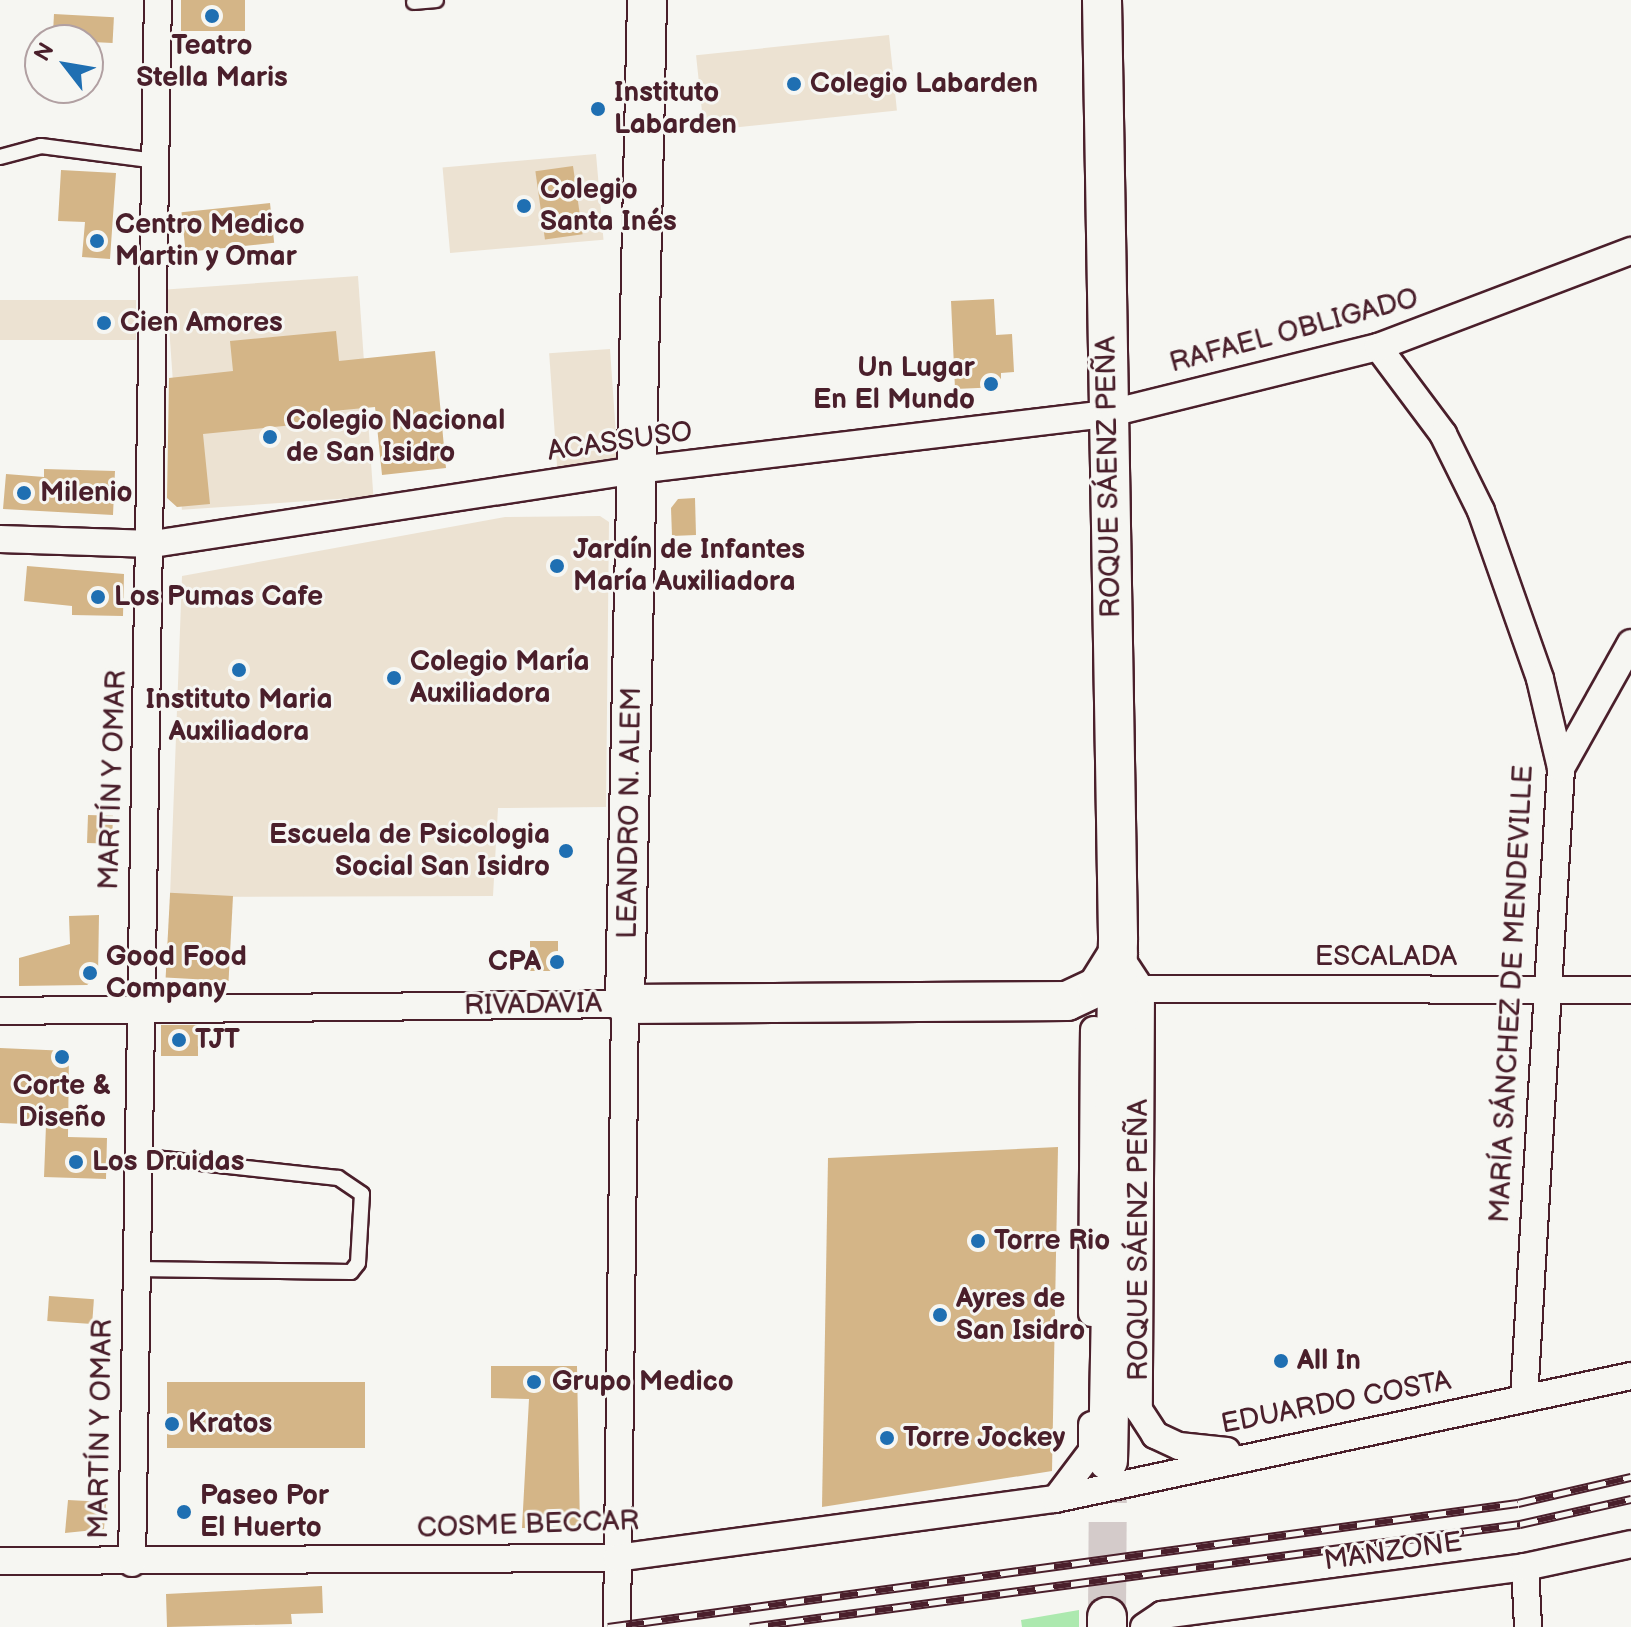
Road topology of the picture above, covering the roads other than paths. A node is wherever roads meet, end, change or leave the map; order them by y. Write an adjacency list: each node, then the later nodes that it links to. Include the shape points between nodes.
1 (158, 0): 7 (street, MARTÍN Y OMAR)
2 (436, 0): 5 (lane)
3 (647, 0): 11 (main road, LEANDRO N. ALEM)
4 (1102, 0): 10 (main road, ROQUE SÁENZ PEÑA)
5 (414, 2)
6 (0, 157): 7 (lane, via 41,146)
7 (157, 161): 13 (street, MARTÍN Y OMAR)
8 (1631, 251): 9 (street, RAFAEL OBLIGADO)
9 (1378, 347): 10 (street, RAFAEL OBLIGADO); 15 (street, MARÍA SÁNCHEZ DE MENDEVILLE, via 1443,434 1481,511 1540,679)
10 (1107, 414): 11 (street, ACASSUSO); 16 (main road, ROQUE SÁENZ PEÑA)
11 (637, 470): 13 (street, ACASSUSO); 21 (main road, LEANDRO N. ALEM)
12 (0, 539): 13 (street, ACASSUSO)
13 (153, 544): 22 (street, MARTÍN Y OMAR)
14 (1631, 643): 15 (street)
15 (1561, 768): 18 (street, MARÍA SÁNCHEZ DE MENDEVILLE)
16 (1118, 954): 17 (street); 20 (main road, via 1097,987); 25 (main road, ROQUE SÁENZ PEÑA)
17 (1141, 989): 18 (street, ESCALADA); 30 (street, ROQUE SÁENZ PEÑA, via 1139,1410 1155,1435 1179,1446)
18 (1543, 989): 19 (street, ESCALADA); 29 (street, MARÍA SÁNCHEZ DE MENDEVILLE)
19 (1631, 990)
20 (1067, 1001): 21 (main road, RIVADAVIA); 24 (main road)
21 (625, 1004): 22 (street, RIVADAVIA); 34 (street, LEANDRO N. ALEM)
22 (137, 1009): 23 (street, RIVADAVIA); 26 (street, MARTÍN Y OMAR)
23 (0, 1011)
24 (1094, 1030): 25 (main road); 32 (street, ROQUE SÁENZ PEÑA, via 1092,1451 1080,1477)
25 (1114, 1090): 31 (main road, ROQUE SÁENZ PEÑA)
26 (136, 1156): 27 (street, MARTÍN Y OMAR); 27 (lane, via 338,1178 362,1194 358,1263 351,1272)
27 (135, 1269): 36 (street, MARTÍN Y OMAR)
28 (1631, 1376): 29 (street, EDUARDO COSTA)
29 (1524, 1398): 30 (street, EDUARDO COSTA)
30 (1246, 1453): 32 (street, EDUARDO COSTA)
31 (1108, 1461)
32 (1055, 1499): 34 (street, COSME BECCAR)
33 (1631, 1544): 37 (street, MANZONE)
34 (617, 1558): 36 (street, COSME BECCAR); 39 (street, LEANDRO N. ALEM)
35 (0, 1561): 36 (street, COSME BECCAR)
36 (132, 1563)
37 (1525, 1567): 38 (street, MANZONE); 40 (street)
38 (1153, 1621)
39 (617, 1627)
40 (1528, 1627)

